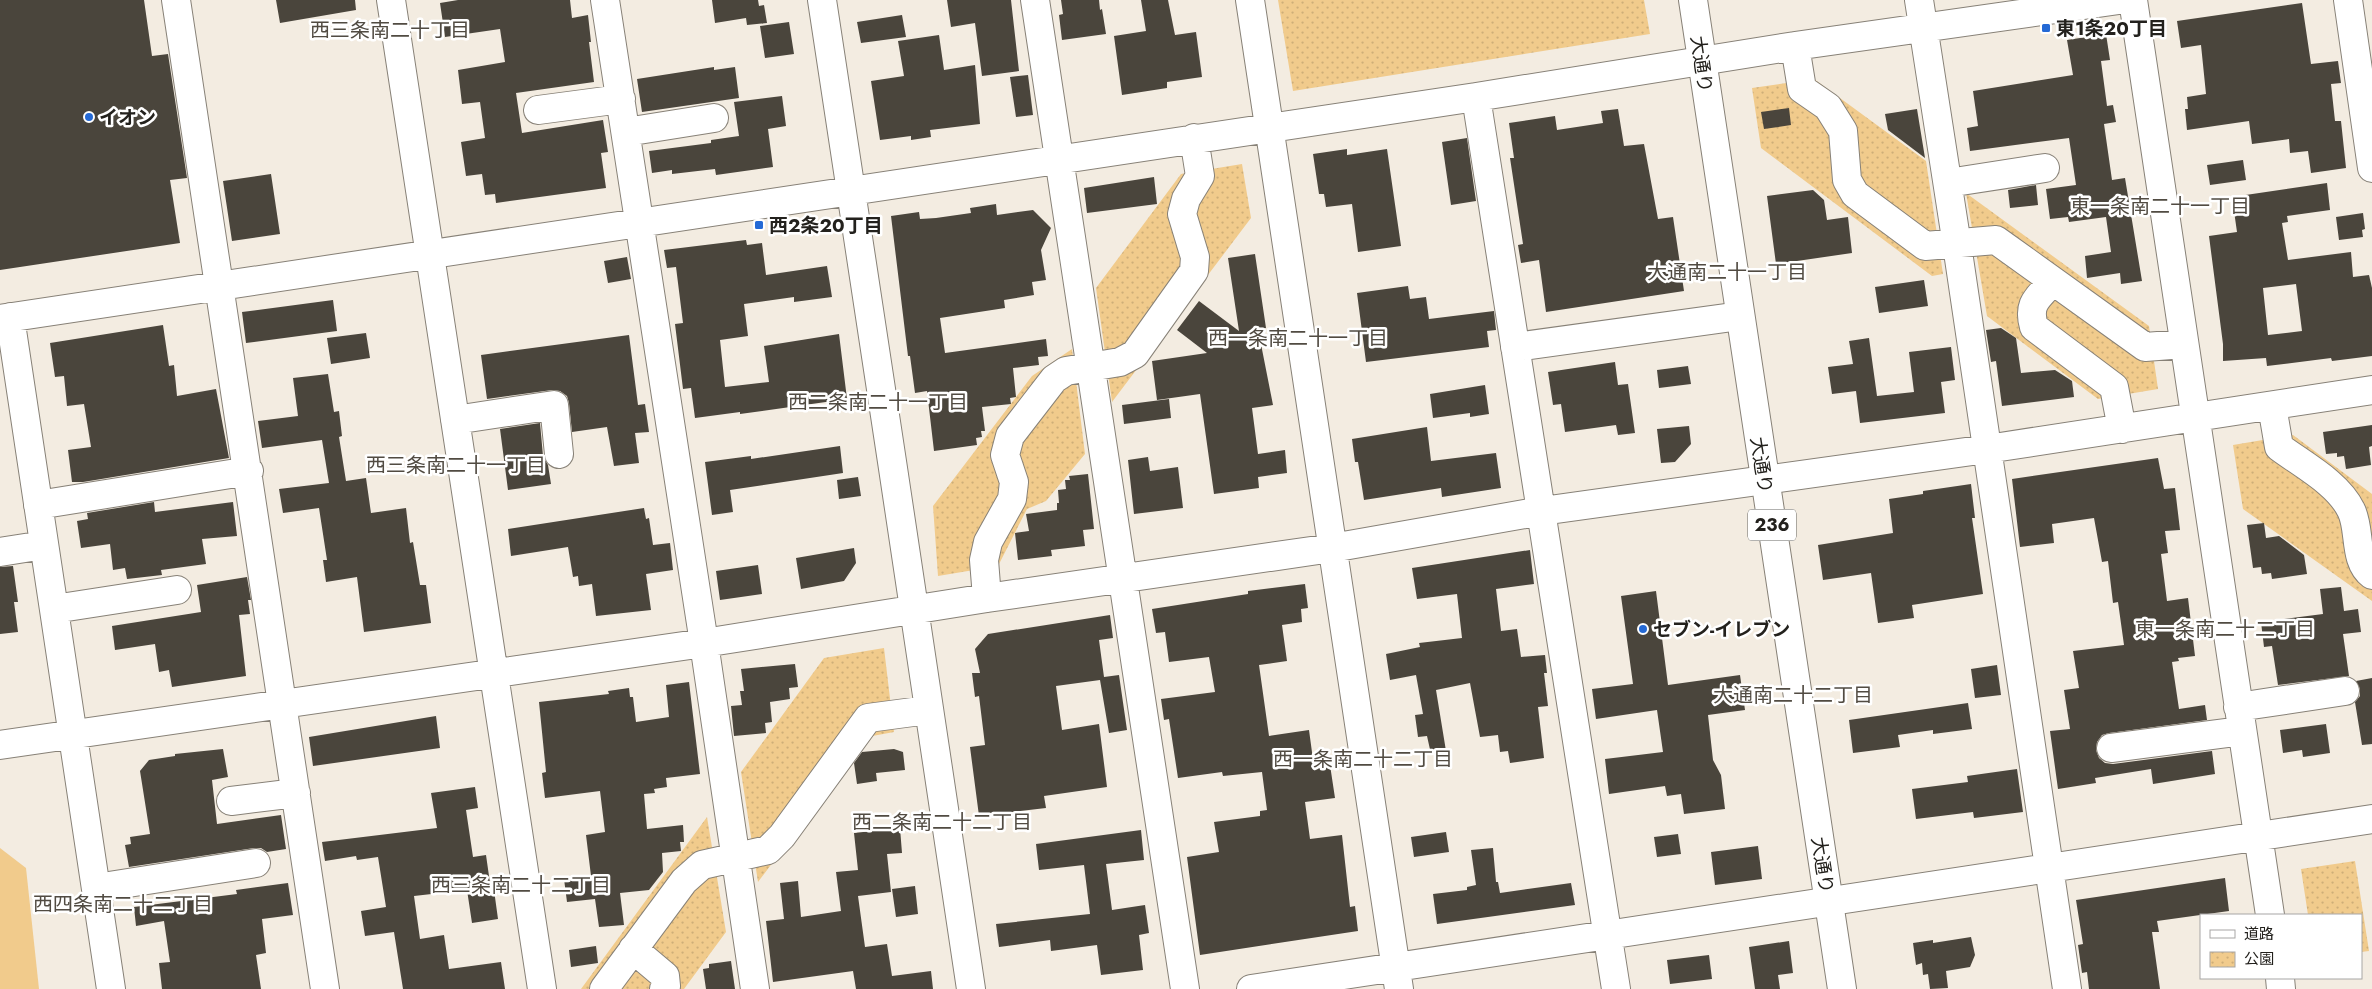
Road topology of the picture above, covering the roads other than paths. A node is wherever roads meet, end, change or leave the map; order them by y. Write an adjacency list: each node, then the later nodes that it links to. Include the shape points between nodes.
1 (176, 0): 32 (main road)
2 (391, 0): 30 (main road)
3 (605, 0): 16 (main road)
4 (822, 0): 27 (main road)
5 (1035, 0): 23 (main road)
6 (1250, 0): 20 (main road)
7 (1693, 0): 14 (main road, 大通り / 236)
8 (1919, 0): 12 (main road)
9 (2119, 0): 12 (main road)
10 (2133, 0): 35 (main road)
11 (2348, 0): 18 (main road)
12 (1923, 28): 13 (main road); 26 (main road)
13 (1795, 46): 14 (main road); 29 (main road, via 1802,88 1828,107 1843,131 1847,180 1855,194 1925,246)
14 (1702, 62): 15 (main road); 33 (main road, 大通り / 236)
15 (1476, 97): 20 (main road); 36 (main road)
16 (621, 99): 17 (main road); 21 (main road)
17 (538, 110)
18 (2368, 112): 25 (main road)
19 (714, 118): 21 (main road)
20 (1269, 128): 22 (main road); 50 (main road)
21 (626, 132): 28 (main road)
22 (1194, 138): 23 (main road); 37 (main road, via 1200,176 1182,214 1195,257 1194,272 1135,354 1120,362)
23 (1060, 160): 27 (main road); 37 (main road)
24 (2045, 168): 26 (main road)
25 (2372, 168)
26 (1948, 183): 29 (main road)
27 (852, 191): 28 (main road); 57 (main road)
28 (640, 221): 30 (main road); 58 (main road)
29 (1958, 245): 31 (main road, via 1996,240); 43 (main road)
30 (431, 255): 32 (main road); 41 (main road)
31 (2053, 281): 35 (main road, via 2145,347); 42 (main road, via 2032,304 2034,327 2114,388)
32 (221, 287): 34 (main road); 45 (main road)
33 (1740, 316): 36 (main road); 46 (main road, 大通り / 236)
34 (5, 318): 47 (main road)
35 (2184, 344): 40 (main road)
36 (1516, 348): 48 (main road)
37 (1090, 368): 53 (main road); 55 (main road, via 1066,371 1054,379 1010,436 1005,455 1014,482 1012,499 988,542 984,560)
38 (2372, 390): 39 (main road)
39 (2272, 406): 40 (main road); 52 (main road, via 2279,447 2341,493 2352,512 2358,549 2367,572)
40 (2195, 418): 42 (main road); 63 (main road)
41 (454, 420): 44 (main road, via 554,405); 59 (main road)
42 (2122, 430): 43 (main road)
43 (1987, 449): 46 (main road); 73 (main road)
44 (559, 454)
45 (249, 471): 47 (main road); 61 (main road)
46 (1765, 481): 48 (main road); 75 (main road, 大通り / 236)
47 (38, 505): 49 (main road)
48 (1542, 511): 50 (main road); 77 (main road)
49 (44, 545): 51 (main road); 56 (main road)
50 (1332, 548): 53 (main road); 79 (main road)
51 (0, 552)
52 (2372, 575)
53 (1122, 578): 55 (main road); 87 (main road)
54 (177, 590): 56 (main road)
55 (987, 598): 57 (main road)
56 (54, 609): 64 (main road)
57 (913, 610): 58 (main road); 62 (main road)
58 (704, 643): 59 (main road); 71 (main road)
59 (495, 673): 61 (main road); 82 (main road)
60 (2345, 691): 63 (main road)
61 (283, 703): 64 (main road); 67 (main road)
62 (928, 710): 71 (main road, via 868,718 782,836 768,850); 86 (main road)
63 (2240, 719): 66 (main road); 70 (main road)
64 (73, 735): 65 (main road); 74 (main road)
65 (0, 745)
66 (2111, 748)
67 (296, 793): 68 (main road); 81 (main road)
68 (232, 801)
69 (2372, 819): 70 (main road)
70 (2258, 834): 73 (main road); 76 (main road)
71 (734, 857): 78 (main road, via 702,864 684,881); 85 (main road)
72 (256, 863): 74 (main road)
73 (2048, 868): 75 (main road); 91 (main road)
74 (96, 888): 80 (main road)
75 (1828, 902): 77 (main road); 90 (main road, 大通り / 236)
76 (2270, 914)
77 (1608, 936): 79 (main road); 89 (main road)
78 (633, 949): 83 (main road); 84 (main road, via 665,976)
79 (1397, 978): 88 (main road)
80 (111, 989)
81 (325, 989)
82 (542, 989)
83 (604, 989)
84 (664, 989)
85 (755, 989)
86 (971, 989)
87 (1185, 989)
88 (1251, 989)
89 (1616, 989)
90 (1842, 989)
91 (2066, 989)

